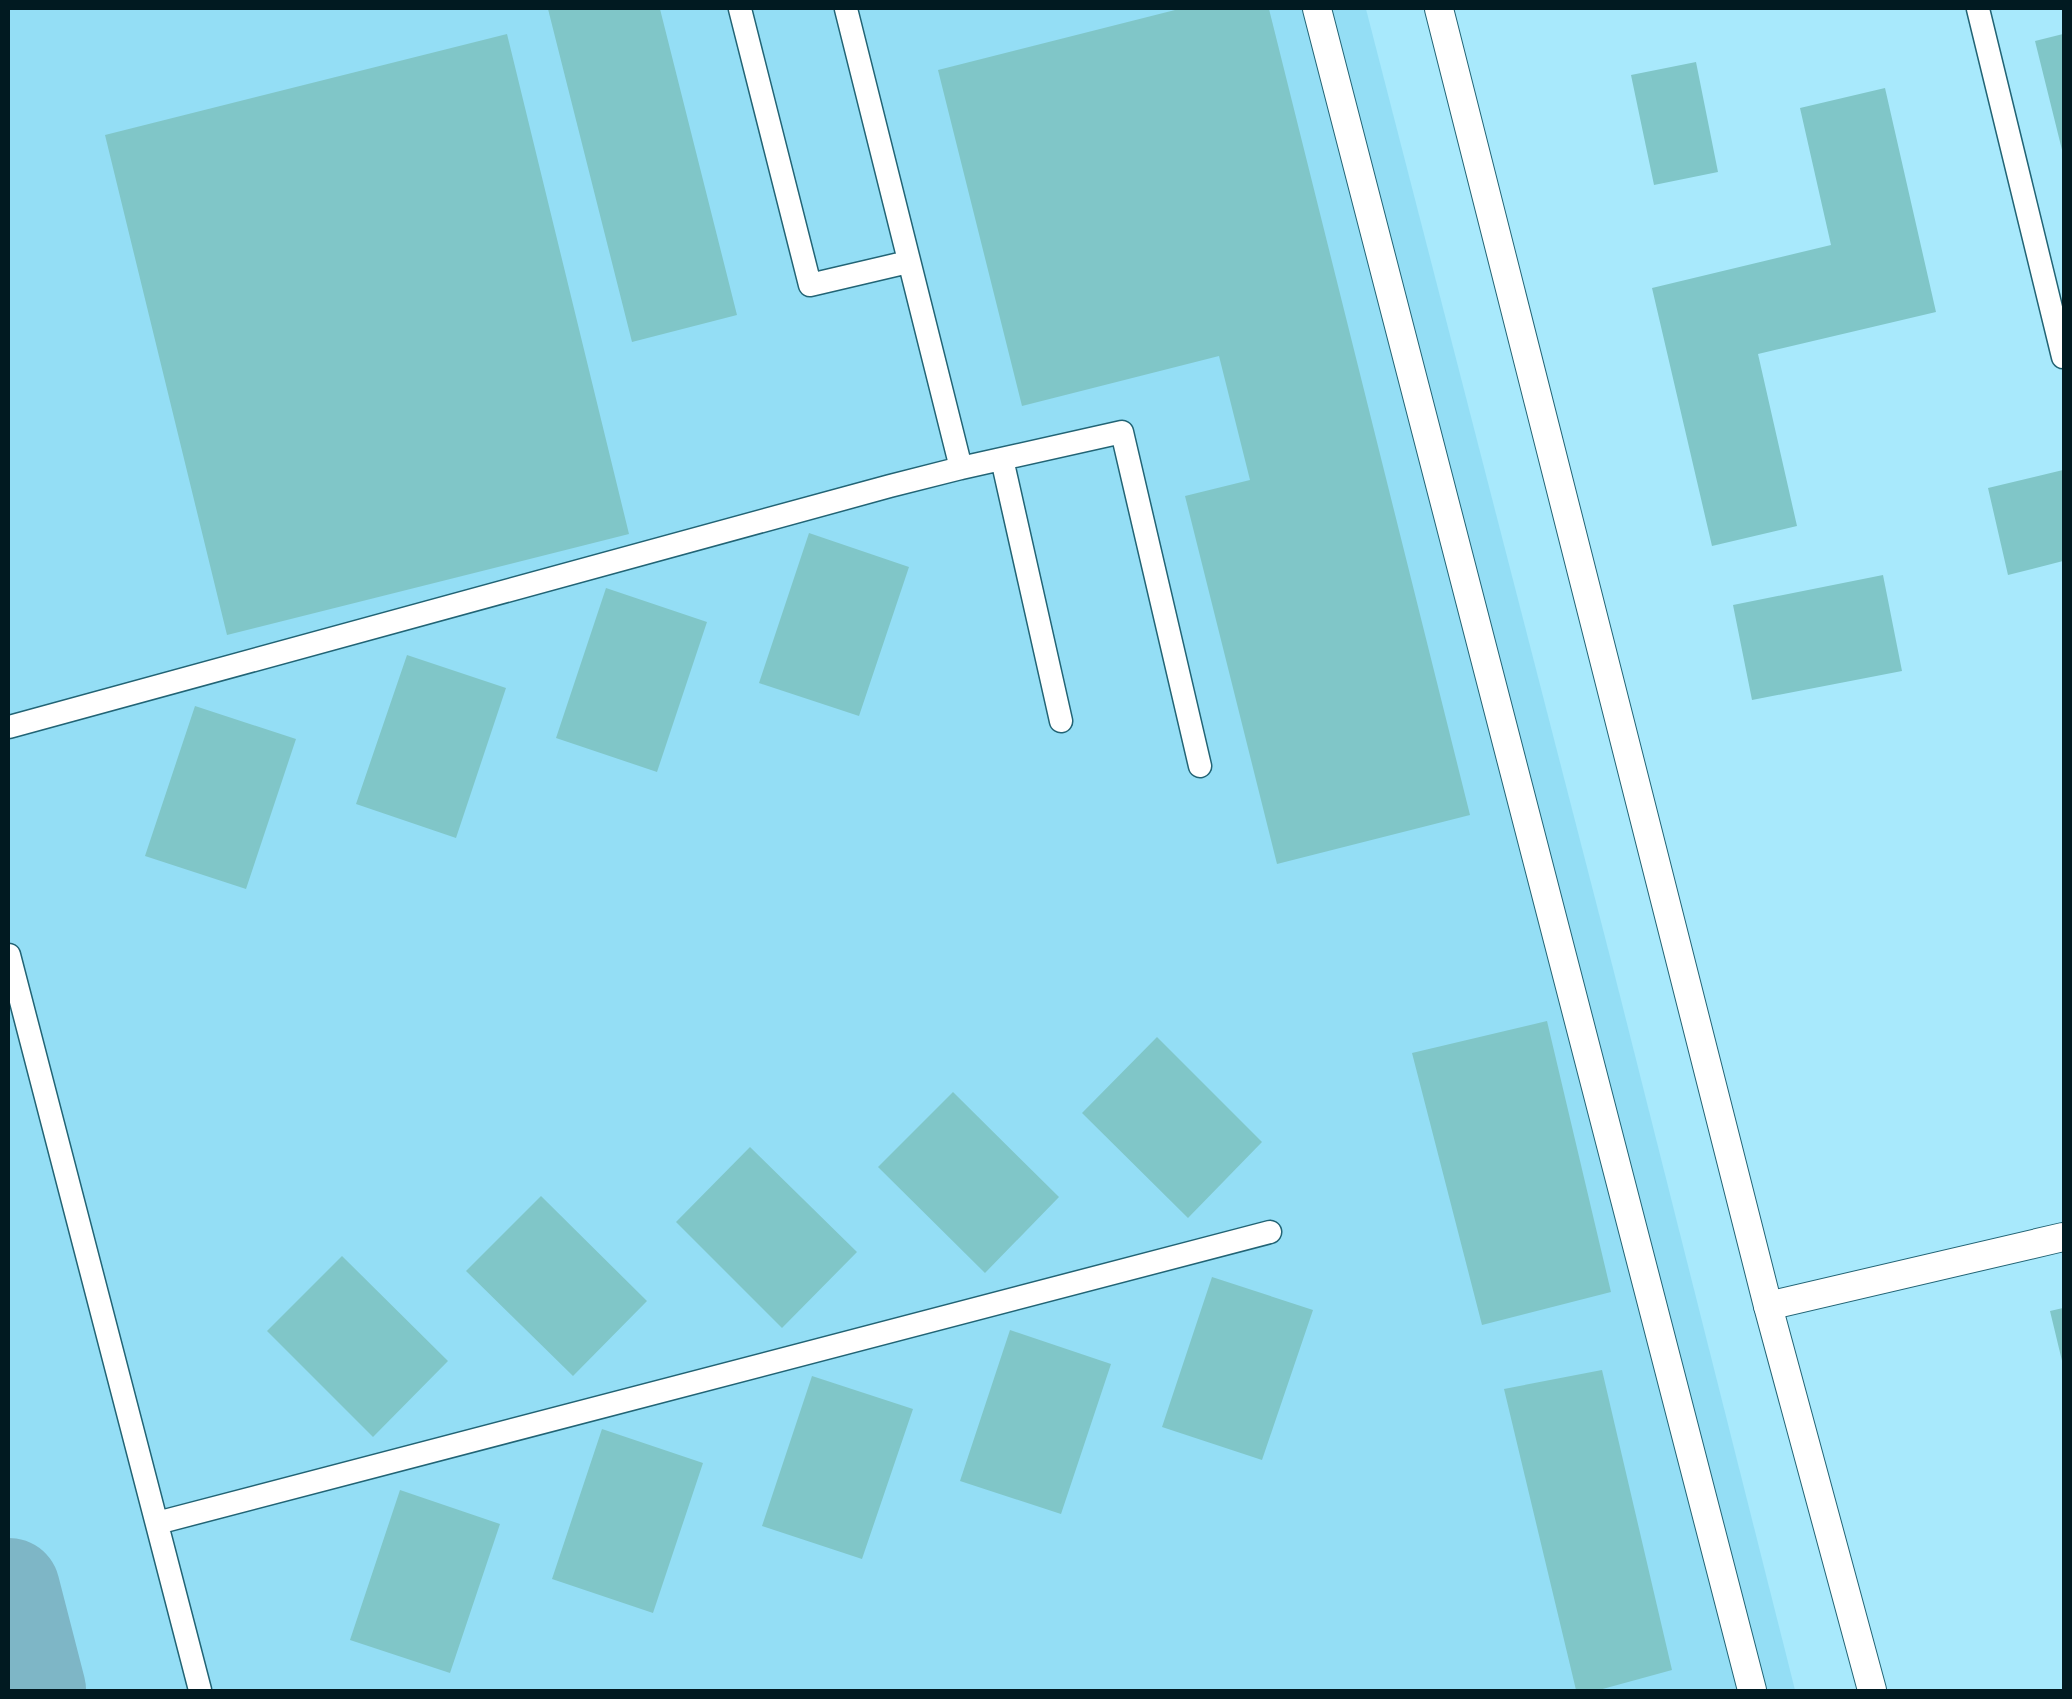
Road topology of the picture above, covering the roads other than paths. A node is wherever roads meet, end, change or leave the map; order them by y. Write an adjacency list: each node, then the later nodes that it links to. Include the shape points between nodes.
1 (740, 9): 6 (lane, via 810,284)
2 (846, 9): 6 (lane)
3 (1317, 9): 19 (street)
4 (1439, 9): 16 (street)
5 (1978, 9): 7 (lane)
6 (908, 262): 9 (lane)
7 (2063, 357)
8 (1002, 459): 9 (lane); 10 (lane); 12 (lane, via 1122,432)
9 (961, 468): 11 (lane)
10 (1061, 721)
11 (9, 727)
12 (1200, 766)
13 (9, 954): 17 (lane)
14 (1270, 1232): 17 (lane)
15 (2063, 1237): 16 (street)
16 (1768, 1306): 20 (street)
17 (157, 1523): 18 (lane)
18 (200, 1690)
19 (1752, 1690)
20 (1872, 1690)

